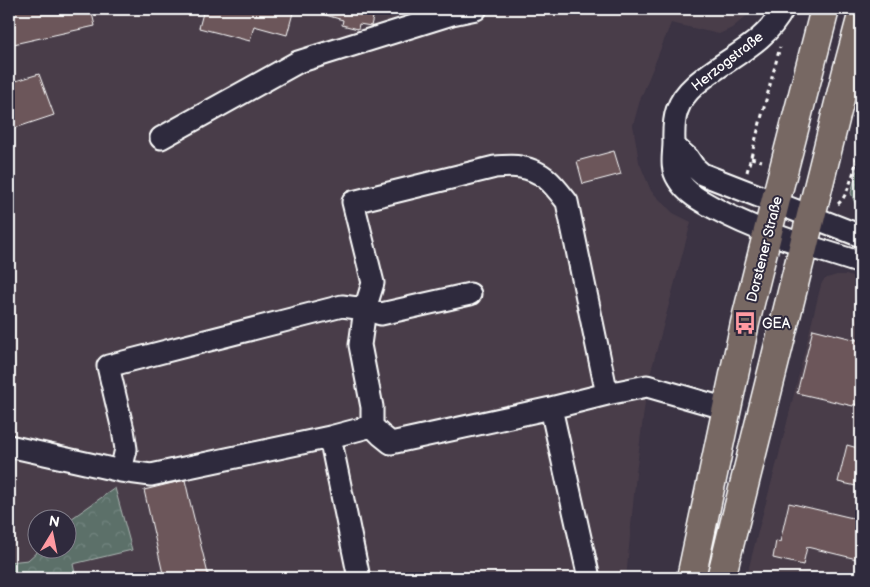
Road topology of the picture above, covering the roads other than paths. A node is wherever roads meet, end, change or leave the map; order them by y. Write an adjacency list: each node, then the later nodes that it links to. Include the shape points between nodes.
1 (476, 9): 5 (street, via 298,62)
2 (825, 9): 7 (main road, Dorstener Straße)
3 (778, 16): 6 (street, Herzogstraße, via 756,42 695,84 681,99 676,112)
4 (861, 18): 8 (main road)
5 (161, 138)
6 (674, 146): 7 (street, via 702,174); 9 (street, Herzogstraße, via 672,167 691,194)
7 (775, 203): 8 (street); 9 (main road, Dorstener Straße)
8 (811, 217): 10 (street); 11 (main road)
9 (767, 233): 11 (street, Herzogstraße); 17 (main road, Dorstener Straße)
10 (861, 236)
11 (804, 245): 12 (street, Herzogstraße); 25 (main road)
12 (861, 263)
13 (470, 294): 14 (street, via 381,314)
14 (365, 309): 15 (street, via 373,283 352,202 495,167 519,166 539,172 567,202); 18 (street, via 360,345 372,407); 21 (street, via 342,306 108,366 126,449)
15 (607, 394): 16 (street); 17 (street, via 647,386)
16 (551, 408): 18 (street, via 391,442); 23 (street)
17 (727, 409): 24 (main road, Dorstener Straße)
18 (372, 426): 19 (street)
19 (330, 437): 21 (street, via 151,475); 22 (street)
20 (9, 446): 21 (street)
21 (121, 471)
22 (359, 578)
23 (588, 578)
24 (691, 578)
25 (721, 578)

